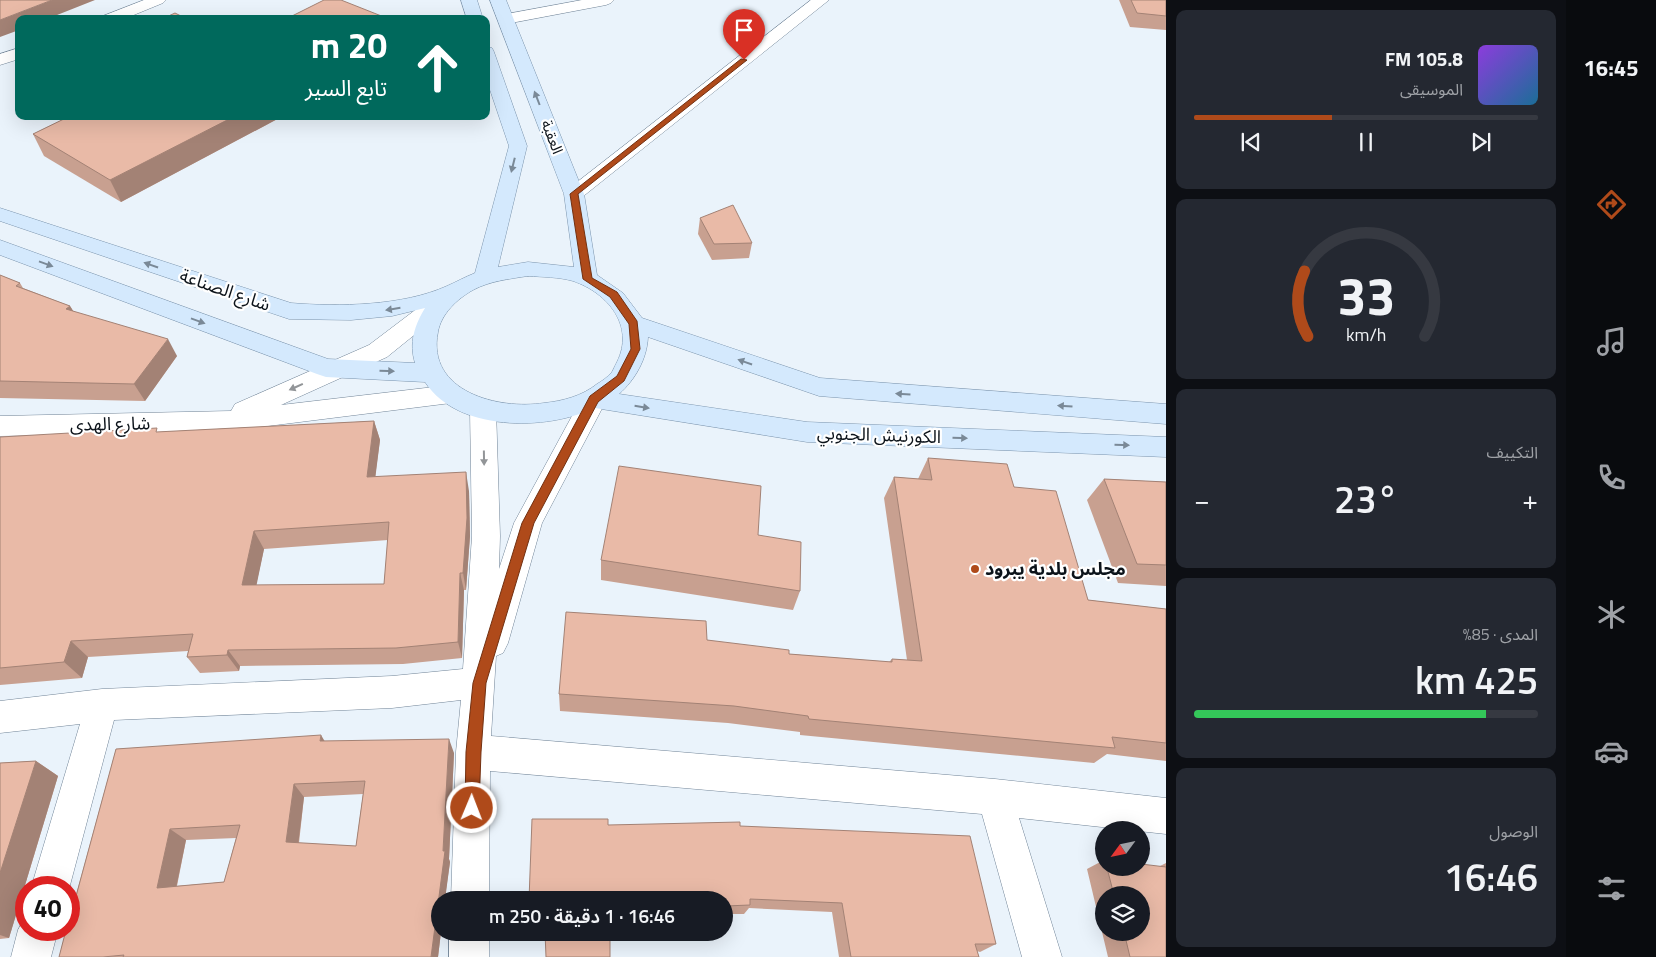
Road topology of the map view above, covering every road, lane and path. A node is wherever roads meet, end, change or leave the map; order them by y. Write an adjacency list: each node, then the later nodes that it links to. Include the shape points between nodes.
1 (158, 0): 6 (street)
2 (469, 0): 7 (main road)
3 (498, 0): 8 (main road, العقبة)
4 (606, 0): 8 (street)
5 (820, 0): 12 (street)
6 (119, 15)
7 (474, 15)
8 (506, 19): 12 (main road, العقبة, one-way to 8)
9 (15, 54): 10 (street)
10 (0, 60)
11 (490, 64): 15 (main road, العقبة, one-way to 15, via 518,146)
12 (574, 194): 16 (main road, العقبة)
13 (0, 214): 17 (main road, شارع الصناعة, one-way to 13, via 422,302 374,312 316,314 289,311)
14 (0, 247): 19 (main road, شارع الصناعة, one-way to 19)
15 (485, 276): 16 (main road, via 528,269 563,272); 17 (main road)
16 (587, 279): 18 (main road, via 613,294)
17 (456, 290): 19 (street, via 378,351); 20 (main road, via 435,310 428,322 423,348)
18 (634, 324): 22 (main road, via 636,349 621,379); 24 (main road, one-way to 18, via 819,387)
19 (335, 370): 20 (main road, شارع الصناعة, one-way to 20); 25 (street, one-way to 25)
20 (431, 373): 21 (main road)
21 (452, 394): 23 (main road); 25 (street, شارع الهدى)
22 (594, 399): 23 (main road, via 552,413 512,415); 27 (main road, الكورنيش الجنوبي, one-way to 27, via 807,432); 28 (street, via 528,523)
23 (483, 409): 28 (street, one-way to 28, via 486,536)
24 (1166, 414)
25 (220, 422): 26 (street, شارع الهدى)
26 (0, 426)
27 (1166, 447)
28 (480, 683): 29 (street, via 392,692); 31 (street)
29 (102, 705): 30 (street); 34 (street)
30 (0, 717)
31 (473, 752): 32 (street); 35 (street)
32 (995, 797): 33 (street); 40 (street)
33 (1166, 816)
34 (53, 876)
35 (470, 891)
36 (35, 941): 38 (street)
37 (469, 941): 39 (street)
38 (31, 957)
39 (468, 957)
40 (1042, 957)

